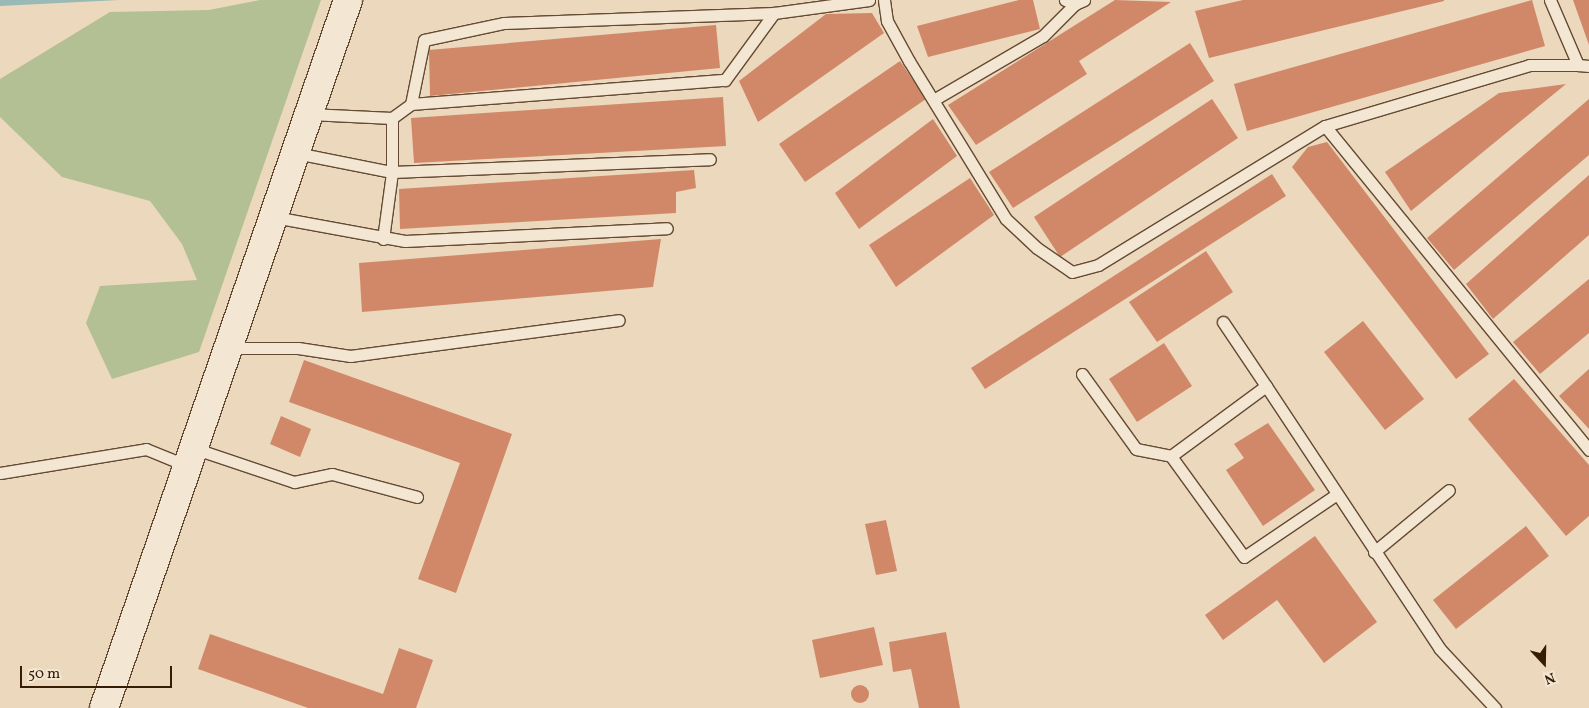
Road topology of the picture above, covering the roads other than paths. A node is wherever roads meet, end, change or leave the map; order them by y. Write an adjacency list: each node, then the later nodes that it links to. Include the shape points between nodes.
1 (348, 0): 10 (main road)
2 (869, 0): 6 (lane)
3 (884, 0): 8 (lane, via 887,21)
4 (1550, 0): 7 (lane)
5 (1075, 1): 8 (lane, via 1043,36)
6 (774, 13): 9 (lane, via 725,80); 9 (lane, via 504,24 424,40)
7 (1583, 65): 12 (lane, via 1529,65)
8 (935, 99): 12 (lane, via 1006,220 1037,248 1072,272 1098,266)
9 (412, 104): 11 (lane)
10 (308, 114): 11 (lane); 13 (main road)
11 (392, 118): 15 (lane)
12 (1325, 126): 24 (lane)
13 (294, 152): 15 (lane); 16 (main road)
14 (710, 159): 15 (lane)
15 (392, 172): 18 (lane)
16 (272, 217): 18 (lane); 21 (main road)
17 (668, 228): 18 (lane, via 405,242)
18 (383, 239)
19 (619, 320): 21 (lane, via 350,356 298,348)
20 (1223, 322): 23 (lane)
21 (226, 348): 25 (main road)
22 (1082, 374): 26 (lane, via 1136,449)
23 (1266, 386): 26 (lane); 29 (lane)
24 (1589, 450)
25 (188, 456): 27 (lane, via 146,448); 30 (lane, via 294,482 332,474); 32 (main road)
26 (1171, 456): 29 (lane, via 1244,557)
27 (0, 473)
28 (1449, 490): 31 (lane)
29 (1337, 494): 31 (lane)
30 (417, 497)
31 (1374, 552): 33 (lane, via 1440,649)
32 (104, 708)
33 (1495, 708)

